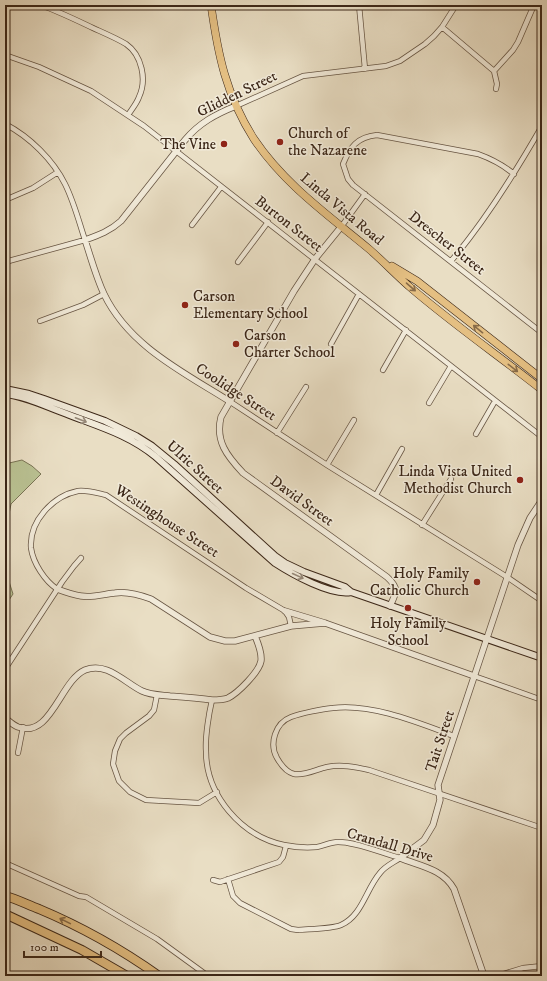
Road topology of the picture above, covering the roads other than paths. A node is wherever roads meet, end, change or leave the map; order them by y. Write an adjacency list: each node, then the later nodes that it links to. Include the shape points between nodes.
1 (40, 5): 12 (street, via 118,40 134,52 140,63 143,86)
2 (211, 5): 11 (main road, Linda Vista Road, via 217,47)
3 (359, 5): 8 (street)
4 (456, 5): 6 (street, Glidden Street)
5 (534, 5): 9 (street, via 518,42)
6 (442, 27): 8 (street, Glidden Street, via 425,44 400,61); 9 (street)
7 (5, 55): 12 (street, Burton Street, via 39,67 91,91)
8 (365, 69): 11 (street, Glidden Street, via 303,76)
9 (494, 71): 10 (street)
10 (496, 89)
11 (236, 106): 15 (street, Glidden Street, via 200,125); 23 (main road, Linda Vista Road, via 254,139 276,168 303,196)
12 (128, 115): 15 (street, Burton Street)
13 (5, 124): 16 (street, Coolidge Street, via 36,146)
14 (542, 126): 17 (street)
15 (176, 151): 18 (street, Burton Street); 24 (street, Glidden Street, via 121,221 101,234)
16 (58, 172): 20 (street, via 33,188); 24 (street, Coolidge Street, via 70,196)
17 (514, 174): 19 (street, Drescher Street, via 502,164 478,154 377,135 358,141 349,150 343,164 348,179); 27 (street)
18 (221, 187): 21 (street, Burton Street); 22 (street)
19 (365, 194): 23 (street); 27 (street, Drescher Street)
20 (5, 200)
21 (268, 222): 25 (street, Burton Street); 29 (street)
22 (192, 225)
23 (341, 227): 25 (street); 26 (main road, Linda Vista Road)
24 (85, 240): 28 (street, Glidden Street); 30 (street, Coolidge Street)
25 (315, 259): 31 (street, Burton Street); 43 (street)
26 (382, 260): 38 (main road, Linda Vista Road, one-way to 26, via 417,281); 41 (main road, Linda Vista Road, one-way to 41, via 411,288)
27 (451, 261): 34 (street, Drescher Street)
28 (5, 262)
29 (238, 262)
30 (104, 294): 32 (street, via 69,311); 43 (street, Coolidge Street, via 120,320 148,348)
31 (359, 294): 33 (street, Burton Street); 35 (street)
32 (40, 321)
33 (406, 330): 36 (street, Burton Street); 37 (street)
34 (541, 330)
35 (331, 344)
36 (451, 366): 44 (street, Burton Street); 45 (street)
37 (383, 370)
38 (542, 378)
39 (306, 387): 47 (street)
40 (5, 389): 59 (main road, Ulric Street, via 44,399 105,421 136,436 174,464 275,556 285,563 345,587)
41 (542, 390)
42 (5, 394): 59 (main road, Ulric Street, one-way to 59, via 41,404 128,438 147,449 275,563 306,580 343,594)
43 (229, 401): 47 (street, Coolidge Street); 61 (street, David Street, via 221,417 219,434 231,460 242,473 387,577 394,584 396,592)
44 (495, 402): 48 (street); 49 (street, Burton Street)
45 (429, 403)
46 (354, 420): 51 (street)
47 (277, 433): 51 (street, Coolidge Street)
48 (476, 434)
49 (542, 437)
50 (402, 450): 53 (street)
51 (326, 465): 53 (street, Coolidge Street)
52 (451, 479): 55 (street)
53 (376, 495): 55 (street, Coolidge Street)
54 (542, 500): 57 (street, Tait Street, via 530,518)
55 (422, 525): 57 (street, Coolidge Street)
56 (81, 558): 58 (street)
57 (507, 578): 60 (street, Coolidge Street); 66 (street, Tait Street)
58 (57, 589): 62 (street, Westinghouse Street, via 37,566 31,549 34,530 39,518 50,506 65,495 86,491 106,495); 65 (street, via 81,596 131,593 151,599 210,637 235,641); 68 (street)
59 (351, 592): 61 (main road, Ulric Street)
60 (542, 601)
61 (390, 606): 66 (main road, Ulric Street)
62 (285, 611): 63 (street); 64 (street)
63 (325, 623): 64 (street); 69 (street)
64 (290, 626): 65 (street)
65 (255, 636): 71 (street, via 261,660 258,670 228,698)
66 (487, 639): 67 (main road, Ulric Street); 69 (street, Tait Street)
67 (542, 658)
68 (5, 668)
69 (474, 676): 72 (street); 75 (street, Tait Street)
70 (157, 695): 71 (street); 74 (street, via 142,692 108,670 85,670 75,677 43,723 33,728); 77 (street, via 154,710 149,716 120,739 113,764 119,781 130,792 146,800 199,803)
71 (212, 700): 77 (street, Crandall Drive, via 206,751 209,773)
72 (542, 700)
73 (5, 718): 74 (street, via 17,727)
74 (23, 727): 76 (street)
75 (454, 736): 78 (street, Tait Street); 78 (street, via 387,713 366,709 334,708 290,717 276,732 273,742 274,752 281,765 295,774 327,767 355,767)
76 (18, 753)
77 (216, 792): 80 (street, Crandall Drive, via 245,827 262,838)
78 (438, 792): 79 (street); 81 (street, Tait Street, via 440,800 429,833 424,840)
79 (542, 828)
80 (286, 846): 81 (street, Crandall Drive, via 318,847 339,842); 83 (street, via 283,858 279,862)
81 (400, 858): 83 (street, Tait Street, via 385,867 350,920 340,926 291,929 240,903 233,896); 91 (street, Crandall Drive, via 434,870 451,884)
82 (5, 863): 90 (street, via 86,897 157,940)
83 (228, 879): 84 (street, via 220,882)
84 (213, 880)
85 (5, 896): 89 (highway, one-way to 85, via 103,940 62,919)
86 (5, 914): 88 (highway, via 76,946)
87 (542, 966): 92 (street, via 523,968)
88 (127, 976)
89 (159, 976)
90 (208, 976)
91 (484, 976)
92 (497, 976)

